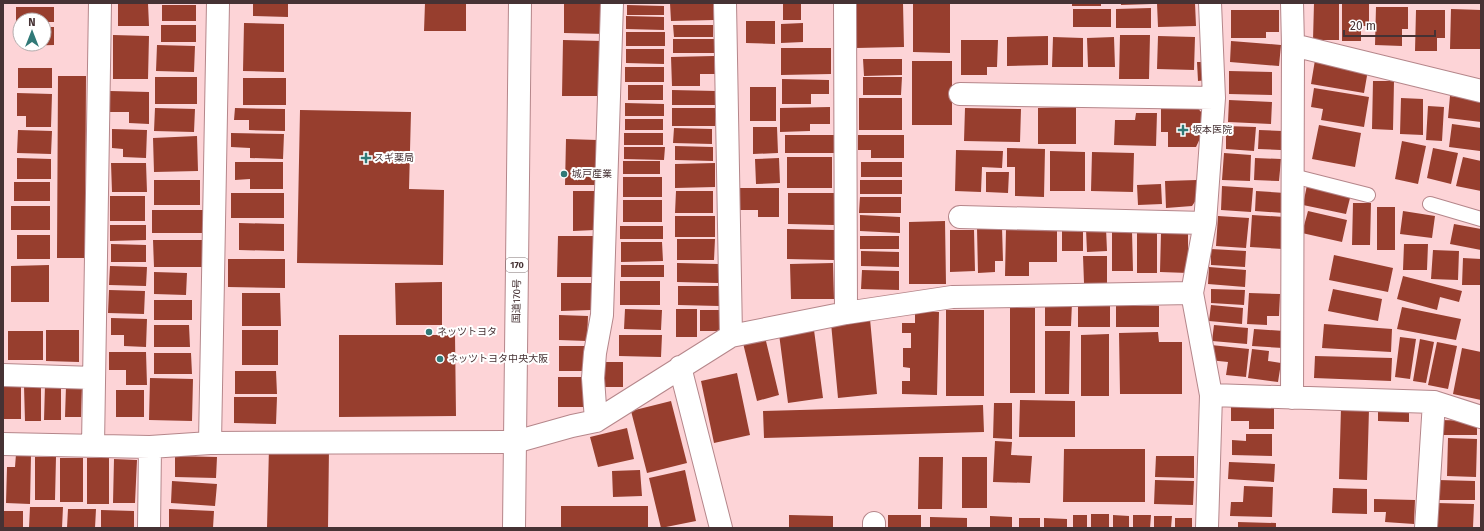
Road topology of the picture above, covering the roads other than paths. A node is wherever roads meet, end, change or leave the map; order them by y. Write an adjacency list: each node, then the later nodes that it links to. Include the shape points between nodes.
1 (100, 3): 24 (main road)
2 (218, 3): 31 (main road)
3 (520, 3): 30 (main road, 国道170号 / 170)
4 (612, 3): 29 (main road, via 602,315 593,378)
5 (725, 3): 21 (main road)
6 (845, 3): 20 (main road)
7 (1210, 3): 12 (main road)
8 (1292, 3): 9 (main road)
9 (1293, 45): 10 (main road); 13 (main road)
10 (1481, 91)
11 (960, 94): 12 (main road)
12 (1214, 98): 18 (main road)
13 (1293, 176): 14 (lane); 26 (main road)
14 (1368, 195)
15 (1430, 204): 17 (lane)
16 (960, 218): 18 (main road)
17 (1481, 219)
18 (1205, 223): 19 (main road)
19 (1192, 293): 20 (main road, via 952,297); 25 (main road)
20 (846, 313): 21 (main road)
21 (731, 336): 22 (main road)
22 (680, 367): 29 (main road); 37 (main road)
23 (3, 375): 24 (main road)
24 (94, 378): 33 (main road)
25 (1211, 395): 26 (main road); 38 (main road)
26 (1292, 398): 27 (main road)
27 (1434, 402): 28 (main road); 39 (main road)
28 (1481, 417)
29 (596, 421): 30 (main road)
30 (515, 442): 31 (main road); 36 (main road, 国道170号 / 170)
31 (210, 443): 34 (main road)
32 (3, 444): 33 (main road)
33 (93, 446): 34 (main road)
34 (150, 447): 35 (main road)
35 (149, 528)
36 (514, 528)
37 (721, 528)
38 (1207, 528)
39 (1426, 528)

